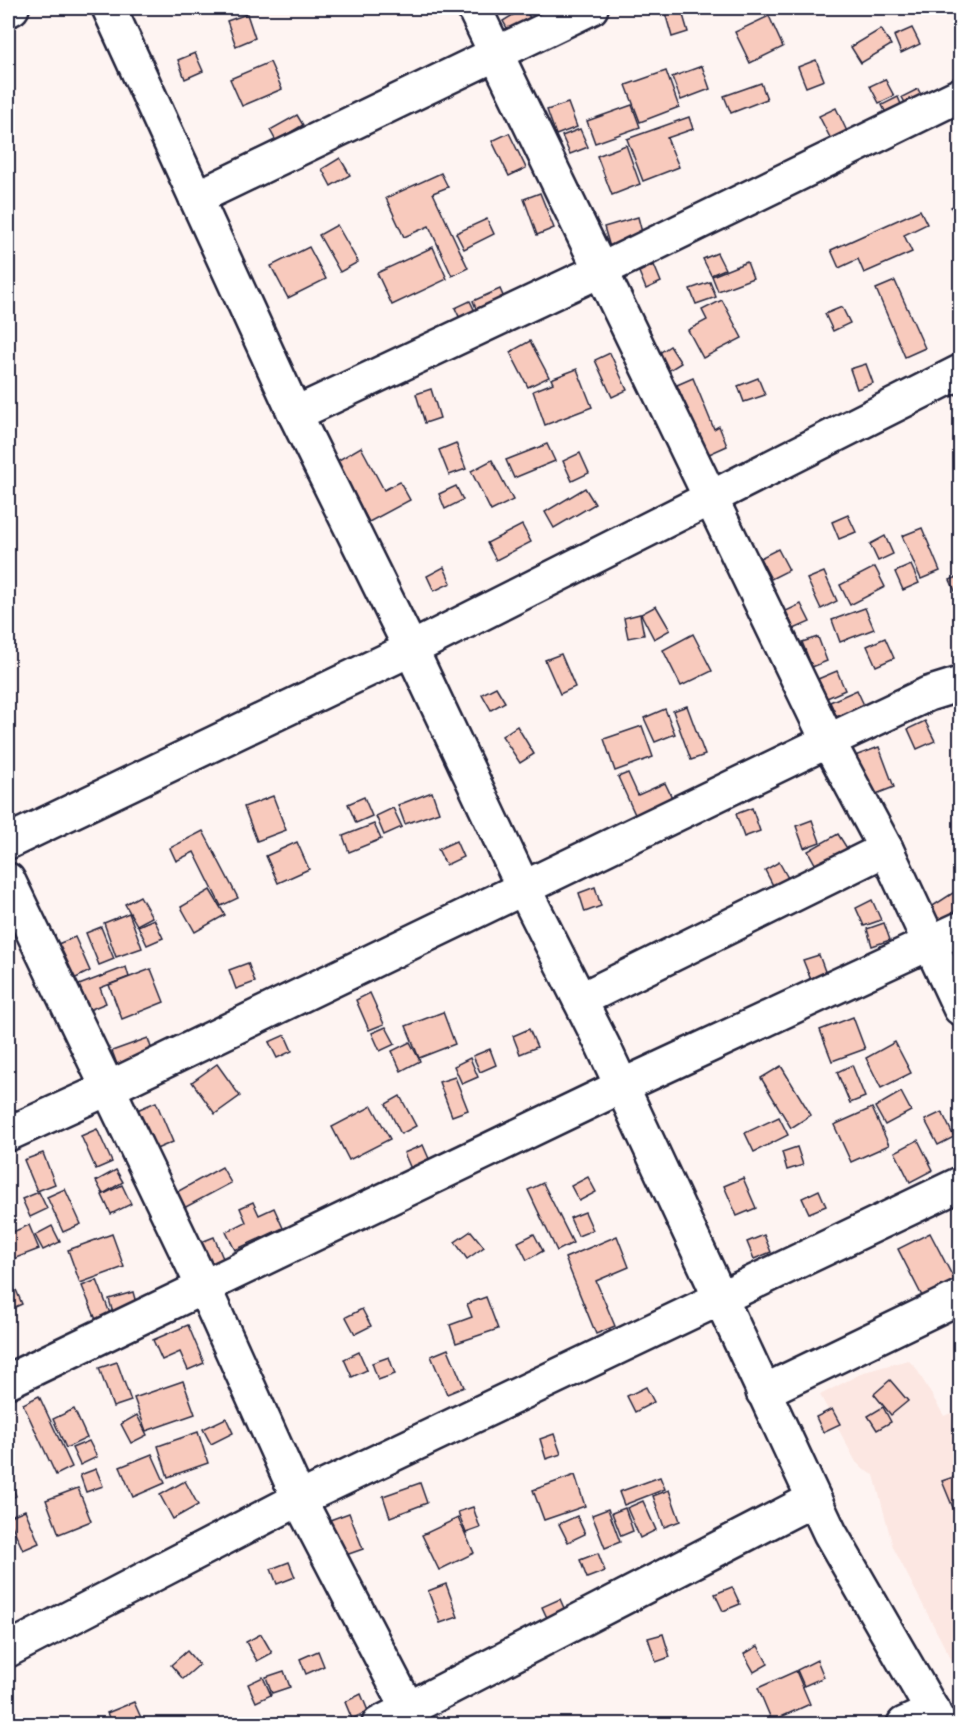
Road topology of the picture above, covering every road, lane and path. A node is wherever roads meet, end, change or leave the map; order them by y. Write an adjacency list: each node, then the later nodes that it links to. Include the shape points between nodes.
1 (12, 8): 5 (street)
2 (109, 8): 8 (street)
3 (474, 8): 6 (street)
4 (591, 8): 6 (street)
5 (8, 10)
6 (496, 54): 8 (street); 9 (street)
7 (960, 95): 9 (street)
8 (196, 198): 11 (street)
9 (601, 270): 11 (street); 12 (street)
10 (960, 372): 12 (street)
11 (296, 414): 13 (street)
12 (711, 497): 13 (street); 15 (street)
13 (411, 649): 16 (street); 19 (street)
14 (960, 684): 15 (street, via 928,694)
15 (828, 741): 17 (street); 19 (street)
16 (8, 842)
17 (886, 849): 21 (street); 22 (street)
18 (8, 880): 25 (street)
19 (523, 887): 22 (street); 25 (street)
20 (960, 929): 21 (street)
21 (931, 943): 23 (street); 24 (street)
22 (580, 1000): 24 (street)
23 (960, 1008)
24 (622, 1086): 28 (street); 30 (street)
25 (109, 1088): 26 (street); 28 (street)
26 (8, 1134)
27 (960, 1184): 30 (street)
28 (204, 1288): 31 (street); 33 (street)
29 (960, 1297): 32 (street)
30 (720, 1300): 32 (street); 33 (street)
31 (8, 1381)
32 (763, 1392): 34 (street)
33 (298, 1499): 35 (street); 36 (street)
34 (814, 1499): 36 (street); 37 (street)
35 (8, 1650)
36 (413, 1717): 38 (street)
37 (936, 1718): 39 (street)
38 (380, 1725)
39 (904, 1725)

